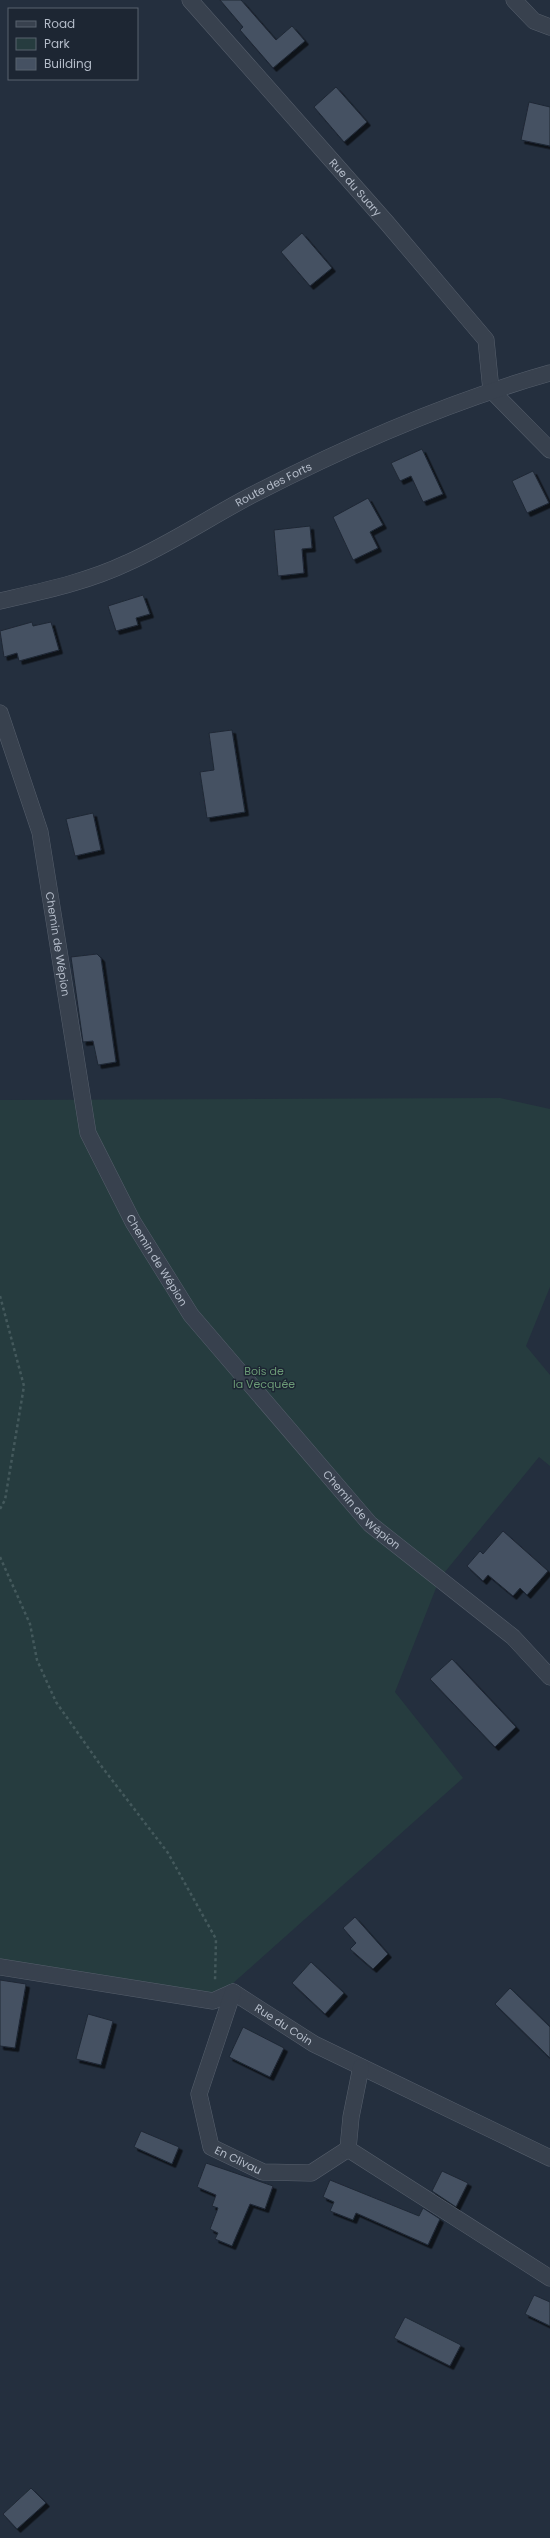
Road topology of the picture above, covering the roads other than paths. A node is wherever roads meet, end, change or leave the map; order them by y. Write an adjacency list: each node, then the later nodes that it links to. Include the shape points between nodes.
1 (190, 0): 5 (street, Rue du Suary, via 387,223 486,340)
2 (514, 0): 3 (street, via 534,21)
3 (550, 27)
4 (550, 373): 5 (street, Route des Forts)
5 (492, 390): 6 (street); 7 (street, Route des Forts, via 348,448 252,495 127,564 59,588)
6 (550, 450)
7 (0, 601)
8 (0, 713): 9 (street, Chemin de Wépion, via 40,832 88,1133 133,1222 191,1315 370,1524 513,1637)
9 (550, 1677)
10 (0, 1967): 11 (street, via 213,2001)
11 (233, 1992): 12 (street, Rue du Coin, via 314,2044); 13 (street, En Clivau, via 199,2094 211,2147 263,2172 303,2173 311,2173)
12 (361, 2067): 13 (street); 14 (street, Rue du Coin)
13 (348, 2149): 15 (street)
14 (550, 2158)
15 (550, 2278)

